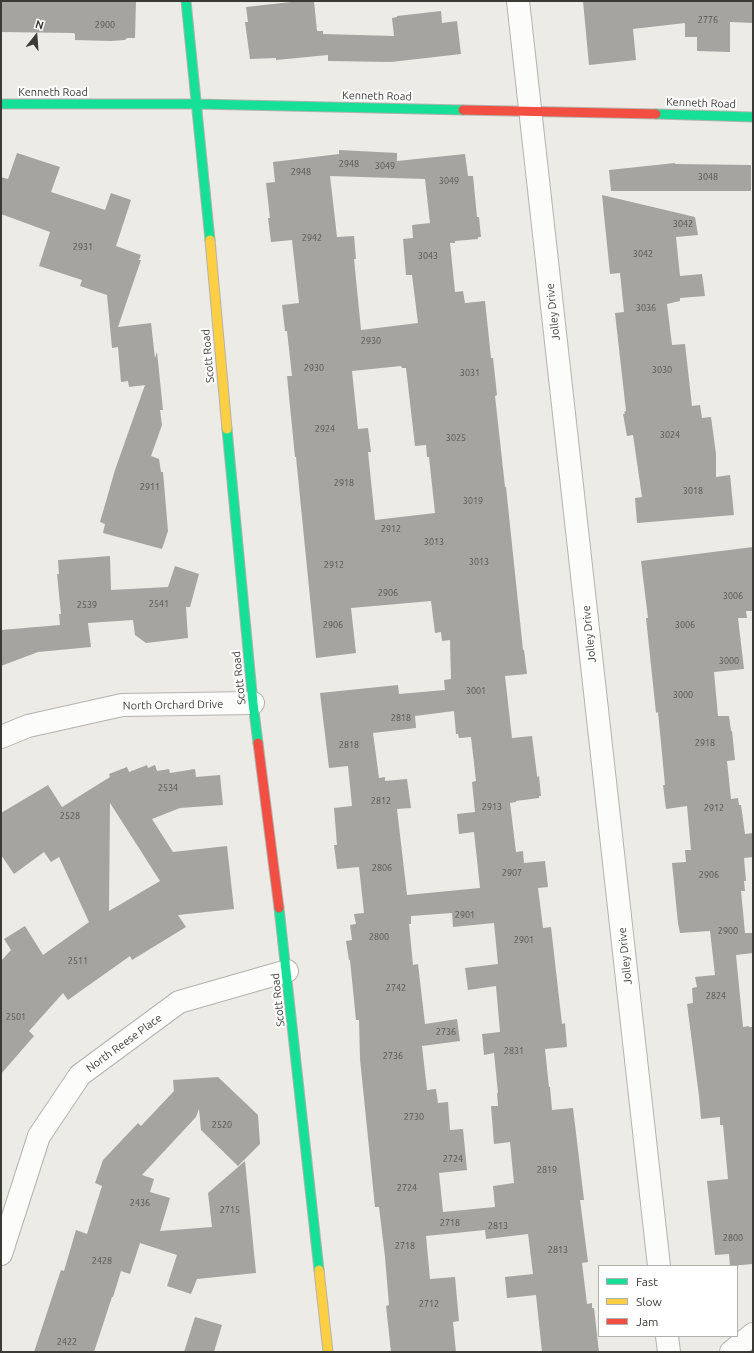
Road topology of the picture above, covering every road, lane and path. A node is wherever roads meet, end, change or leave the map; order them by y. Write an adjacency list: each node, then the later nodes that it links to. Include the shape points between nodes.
1 (186, 1): 4 (street, Scott Road)
2 (518, 1): 5 (street, Jolley Drive)
3 (1, 104): 4 (street, Kenneth Road)
4 (196, 104): 5 (street, Kenneth Road); 7 (street, Scott Road)
5 (530, 111): 6 (street, Kenneth Road); 11 (street, Jolley Drive)
6 (753, 117)
7 (253, 703): 8 (street, North Orchard Drive, via 122,705 28,726); 9 (street, Scott Road)
8 (1, 737)
9 (287, 971): 10 (street, North Reese Place, via 179,1002 80,1075 39,1136); 14 (street, Scott Road)
10 (1, 1254)
11 (660, 1265)
12 (753, 1334): 16 (street)
13 (667, 1337): 15 (street)
14 (328, 1352)
15 (669, 1352)
16 (731, 1352)

